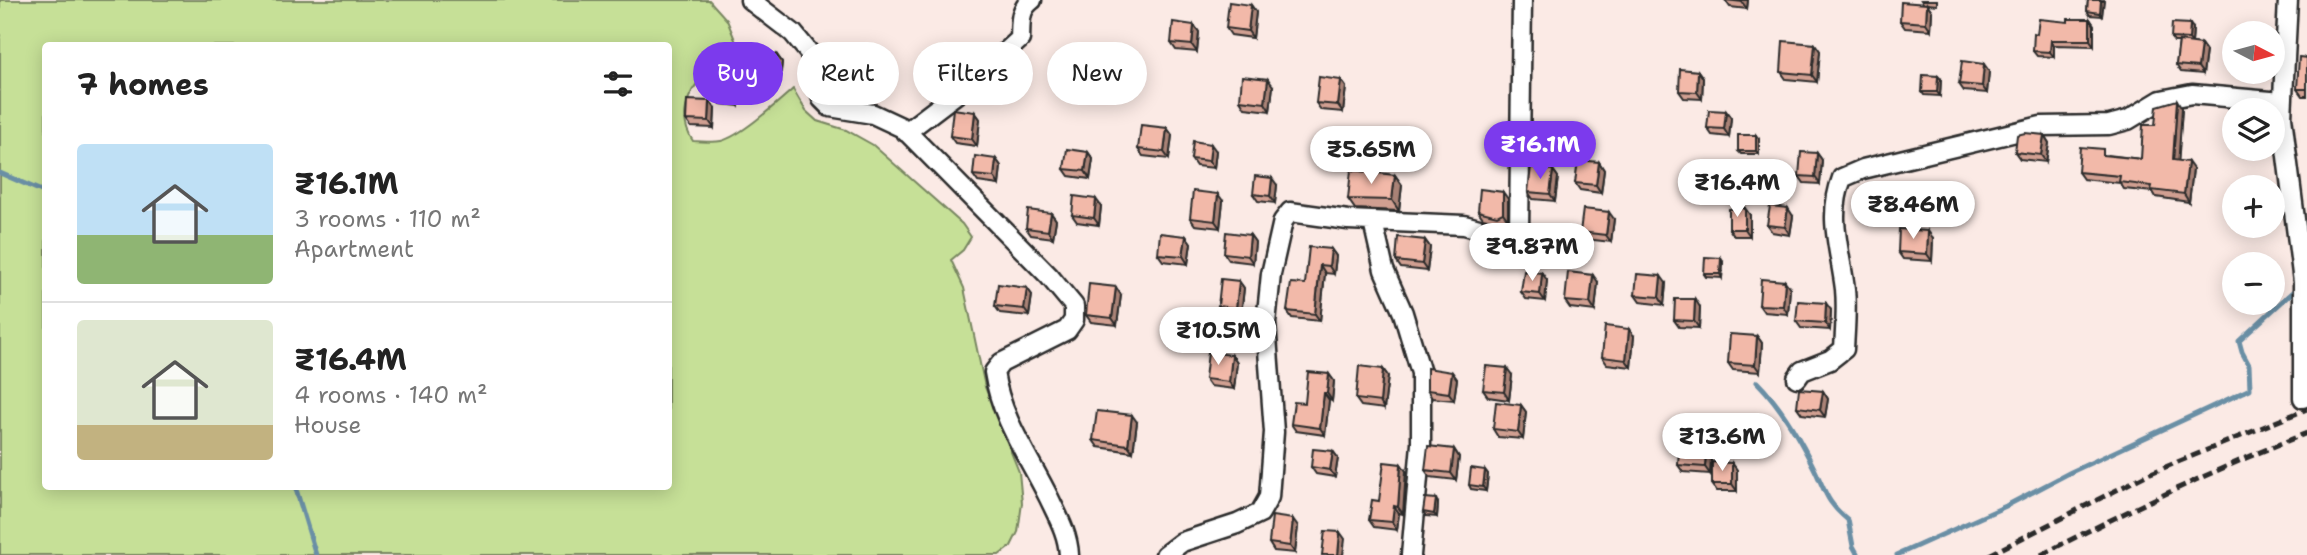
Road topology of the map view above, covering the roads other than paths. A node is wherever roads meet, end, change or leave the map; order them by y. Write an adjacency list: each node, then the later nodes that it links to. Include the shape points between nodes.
1 (750, 0): 7 (street, via 793,33 811,55 822,99 830,107 873,114)
2 (1032, 0): 7 (street, via 1020,16 1020,40)
3 (1522, 0): 9 (street, via 1519,231 1502,235 1464,225)
4 (2288, 0): 6 (street)
5 (2232, 98): 10 (street, via 2192,94 2161,100 2128,120 2109,125 2041,126 1842,178 1833,213 1845,292 1843,349)
6 (2282, 98)
7 (906, 132): 12 (street, via 1074,306 1074,320 1067,330 1001,363 994,372 1010,424 1062,524)
8 (2285, 142): 11 (street, via 2303,289)
9 (1373, 222): 13 (street, via 1290,212 1283,221 1270,274 1266,323 1274,432 1269,497 1261,513 1182,542); 14 (street, via 1384,270 1404,313 1421,373 1421,444)
10 (1797, 378)
11 (2303, 398)
12 (1069, 555)
13 (1165, 555)
14 (1411, 555)

